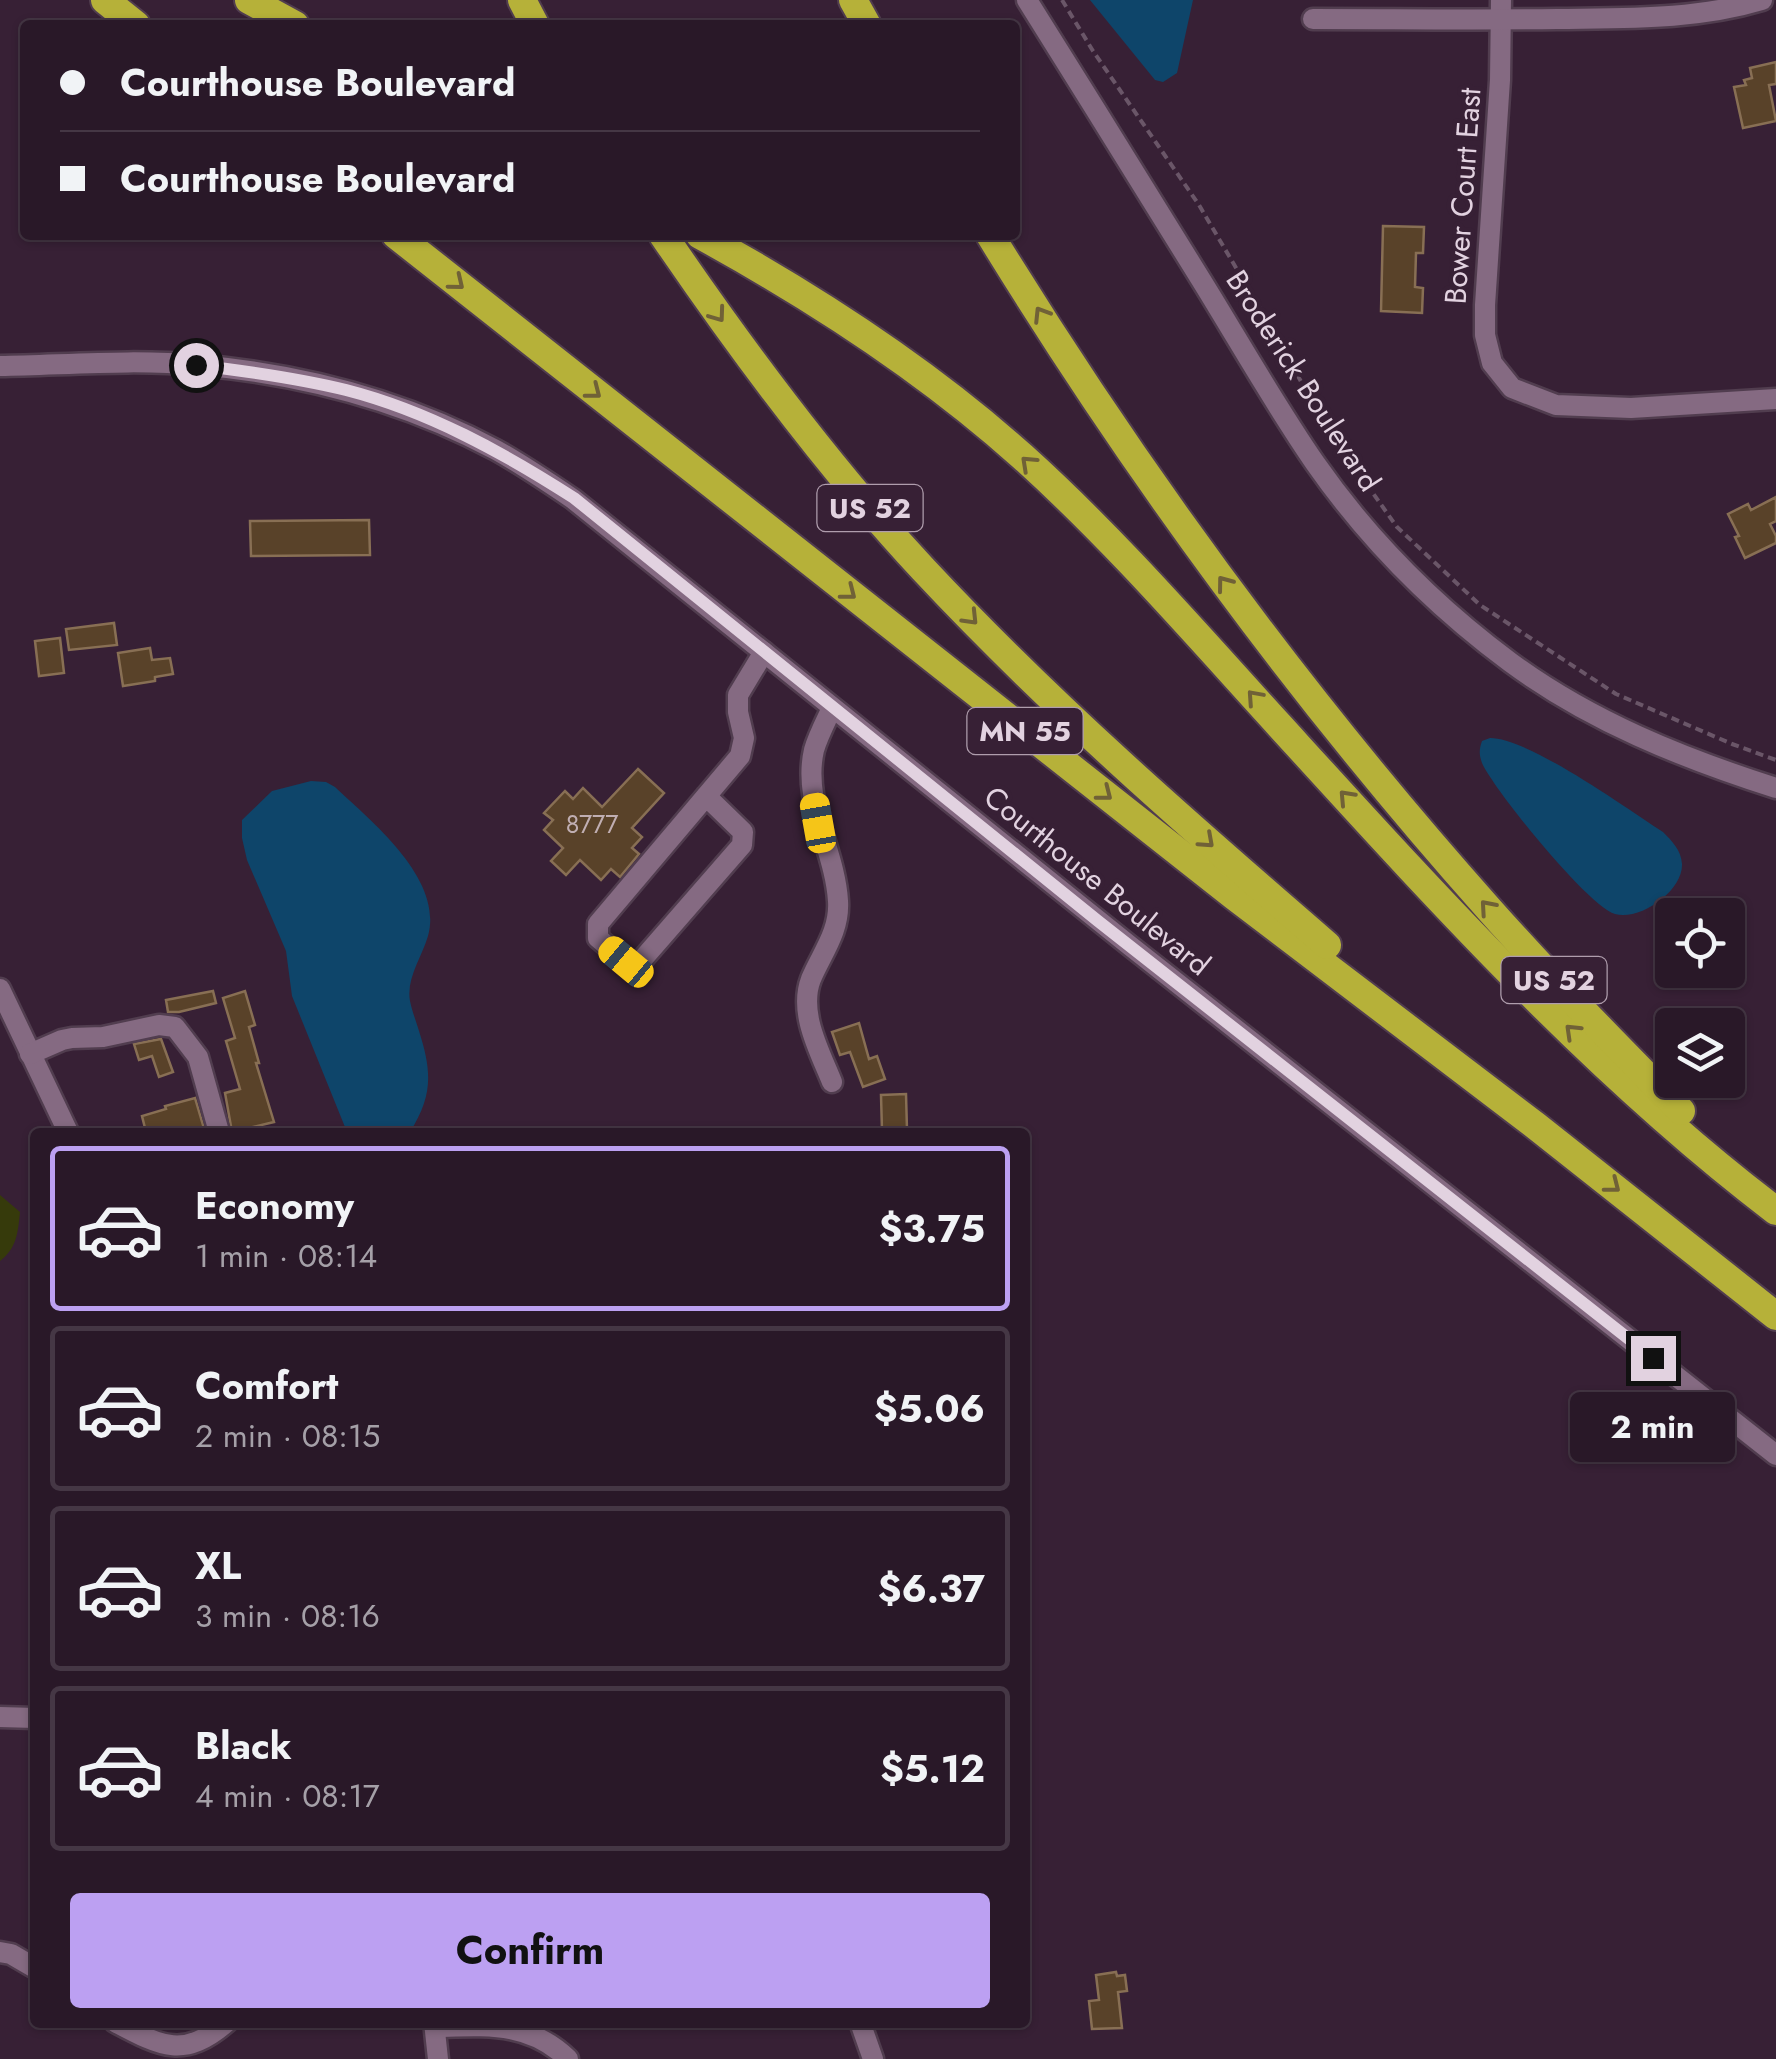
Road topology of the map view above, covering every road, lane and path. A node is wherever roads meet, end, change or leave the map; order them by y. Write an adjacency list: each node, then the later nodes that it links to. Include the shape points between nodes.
1 (106, 0): 7 (highway)
2 (249, 0): 8 (highway)
3 (1027, 0): 19 (street, Broderick Boulevard, via 1315,462 1372,536 1476,636 1548,688 1633,734)
4 (1062, 0): 18 (path, via 1199,205 1328,430 1397,527 1480,605 1616,694)
5 (1762, 0): 6 (street, via 1690,15)
6 (1501, 10): 9 (street); 15 (street, Bower Court East, via 1485,305 1492,363 1512,388 1556,405 1631,408)
7 (130, 20)
8 (286, 20)
9 (1312, 20)
10 (402, 240): 24 (highway, MN 55, one-way to 24)
11 (667, 240): 24 (highway, US 52, one-way to 24, via 764,378 968,616 1108,753)
12 (709, 240): 28 (highway, one-way to 12, via 1648,1104 1508,971 1084,514 1023,457 902,360)
13 (993, 240): 27 (highway, US 52, one-way to 13, via 1559,986 1348,743 1168,506)
14 (0, 366): 16 (street, Courthouse Boulevard, via 196,365 312,383 386,404 494,449 574,498)
15 (1776, 399)
16 (764, 652): 17 (street, Courthouse Boulevard); 20 (street, via 738,695 740,756)
17 (832, 708): 23 (street, via 814,750 812,774 838,916 811,980 807,1009); 30 (street, Courthouse Boulevard)
18 (1776, 760)
19 (1776, 788)
20 (706, 796): 20 (street, via 598,924 598,938 626,962 641,962 742,845 743,832)
21 (0, 989): 22 (street)
22 (30, 1054): 25 (street); 26 (street, via 72,1038 175,1027 198,1057)
23 (832, 1082)
24 (1536, 1126): 29 (highway, US 52, one-way to 29)
25 (66, 1128)
26 (219, 1128)
27 (1776, 1201)
28 (1776, 1211)
29 (1776, 1316)
30 (1776, 1454)
31 (0, 1716): 32 (street)
32 (30, 1718)
33 (0, 1952): 34 (street)
34 (30, 1965)
35 (127, 2028): 36 (street, via 176,2048 200,2044)
36 (221, 2028)
37 (435, 2028): 40 (street)
38 (514, 2028): 41 (street)
39 (862, 2028): 42 (street)
40 (438, 2059)
41 (568, 2059)
42 (872, 2059)

